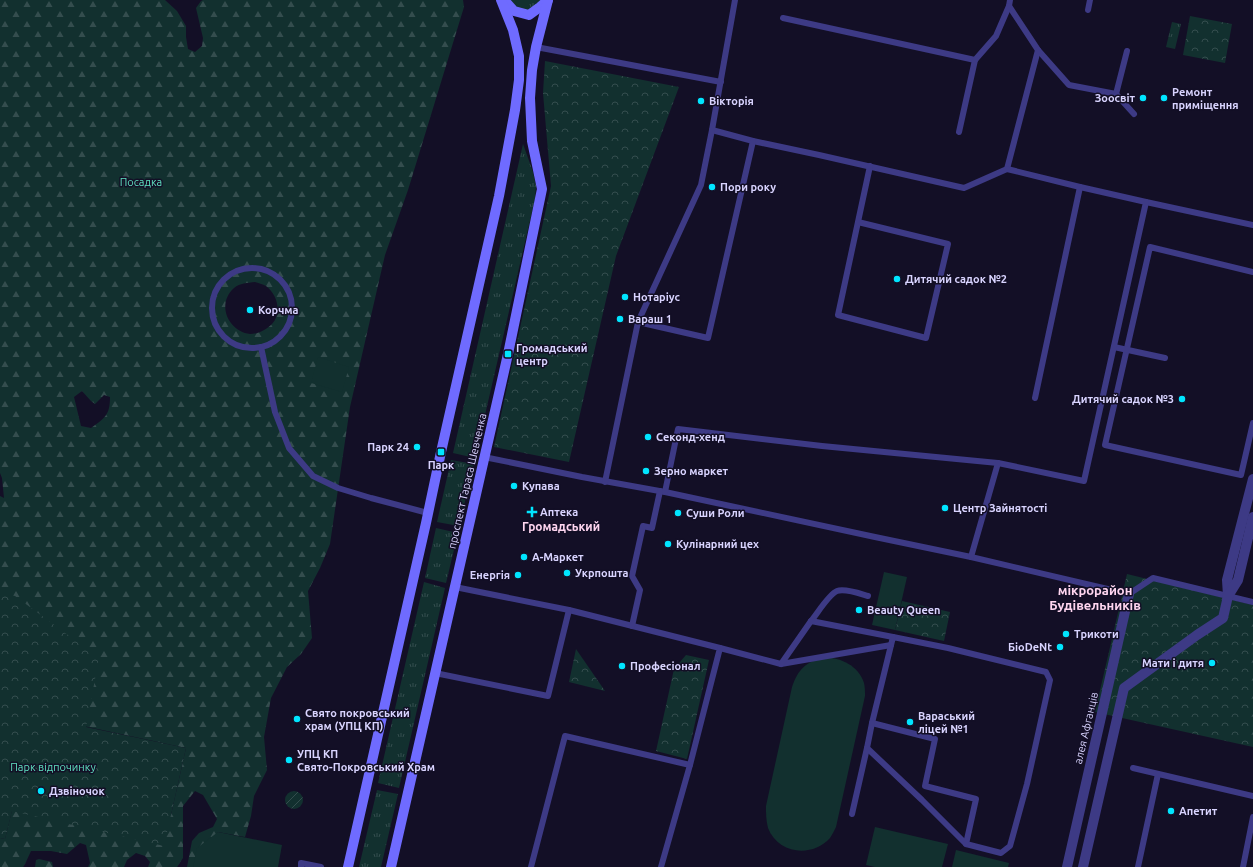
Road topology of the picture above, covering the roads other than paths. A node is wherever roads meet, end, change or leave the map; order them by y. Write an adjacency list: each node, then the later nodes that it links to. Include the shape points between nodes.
1 (501, 0): 38 (main road, via 513,30 519,56 520,80 499,196)
2 (504, 0): 3 (main road, via 514,11 529,15)
3 (548, 0): 9 (main road, проспект Тараса Шевченка)
4 (735, 0): 13 (lane)
5 (1090, 0): 7 (lane)
6 (1009, 3): 10 (lane); 12 (lane, via 996,36)
7 (1088, 10)
8 (783, 18): 12 (lane)
9 (536, 47): 13 (lane); 33 (main road, проспект Тараса Шевченка, via 530,98 532,140 542,189)
10 (1038, 50): 14 (lane, via 1069,85); 20 (lane)
11 (1127, 51): 14 (lane)
12 (975, 60): 17 (lane)
13 (721, 82): 16 (lane)
14 (1116, 94): 15 (lane)
15 (1134, 114)
16 (712, 130): 18 (lane); 26 (lane, via 701,185)
17 (959, 132)
18 (753, 141): 19 (lane); 26 (lane, via 708,338)
19 (870, 166): 20 (lane, via 964,188); 23 (lane)
20 (1007, 170): 21 (lane)
21 (1080, 188): 22 (lane); 31 (lane)
22 (1146, 202): 24 (lane); 28 (lane)
23 (858, 222): 23 (lane, via 838,316 926,338 948,244)
24 (1253, 225)
25 (1253, 272): 29 (lane, via 1150,247)
26 (638, 322): 36 (lane)
27 (261, 347): 27 (lane, via 274,341 285,331 291,318 292,303 288,289 278,277 265,270 251,268 236,271 224,279 216,291 212,305 214,320 221,333 232,343 246,348); 38 (lane, via 276,412 289,448 313,476 338,488)
28 (1114, 347): 29 (lane); 34 (lane, via 1084,481)
29 (1127, 350): 30 (lane); 32 (lane, via 1106,444 1241,475)
30 (1165, 358)
31 (1035, 398)
32 (1253, 423)
33 (484, 457): 36 (lane); 41 (main road, проспект Тараса Шевченка)
34 (998, 463): 37 (lane, via 678,429); 40 (lane)
35 (1253, 479): 44 (street, via 1228,580)
36 (605, 482): 37 (lane)
37 (662, 492): 40 (lane); 48 (lane, via 652,528 643,526 632,576 640,590)
38 (428, 513): 67 (main road)
39 (1253, 517): 44 (street, via 1238,580)
40 (971, 557): 42 (lane)
41 (455, 587): 46 (lane); 53 (main road, проспект Тараса Шевченка)
42 (1129, 594): 44 (lane, via 1153,578); 71 (street, алея Афганців)
43 (868, 596): 47 (lane, via 845,590 837,591 830,596)
44 (1228, 596): 45 (lane); 72 (street, via 1223,618 1124,688)
45 (1253, 602)
46 (569, 610): 48 (lane); 53 (lane, via 548,696)
47 (811, 622): 49 (lane); 52 (lane)
48 (632, 626): 51 (lane)
49 (893, 637): 50 (lane); 64 (lane, via 1044,671 1050,680 1027,784 1010,846 1001,853)
50 (891, 645): 52 (lane); 54 (lane)
51 (720, 648): 52 (lane); 56 (lane)
52 (781, 664)
53 (435, 673): 68 (main road, проспект Тараса Шевченка)
54 (872, 723): 55 (lane); 59 (lane, via 935,739)
55 (868, 748): 61 (lane); 62 (lane)
56 (690, 765): 69 (lane, via 566,736); 70 (lane)
57 (1133, 768): 58 (lane)
58 (1158, 774): 60 (lane); 73 (lane)
59 (924, 786): 61 (lane); 64 (lane, via 976,799)
60 (1253, 796)
61 (922, 800): 64 (lane)
62 (852, 814)
63 (1253, 817): 74 (lane)
64 (966, 844)
65 (300, 867): 66 (lane, via 301,863)
66 (321, 867)
67 (348, 867)
68 (391, 867)
69 (531, 867)
70 (661, 867)
71 (1067, 867)
72 (1083, 867)
73 (1138, 867)
74 (1243, 867)

